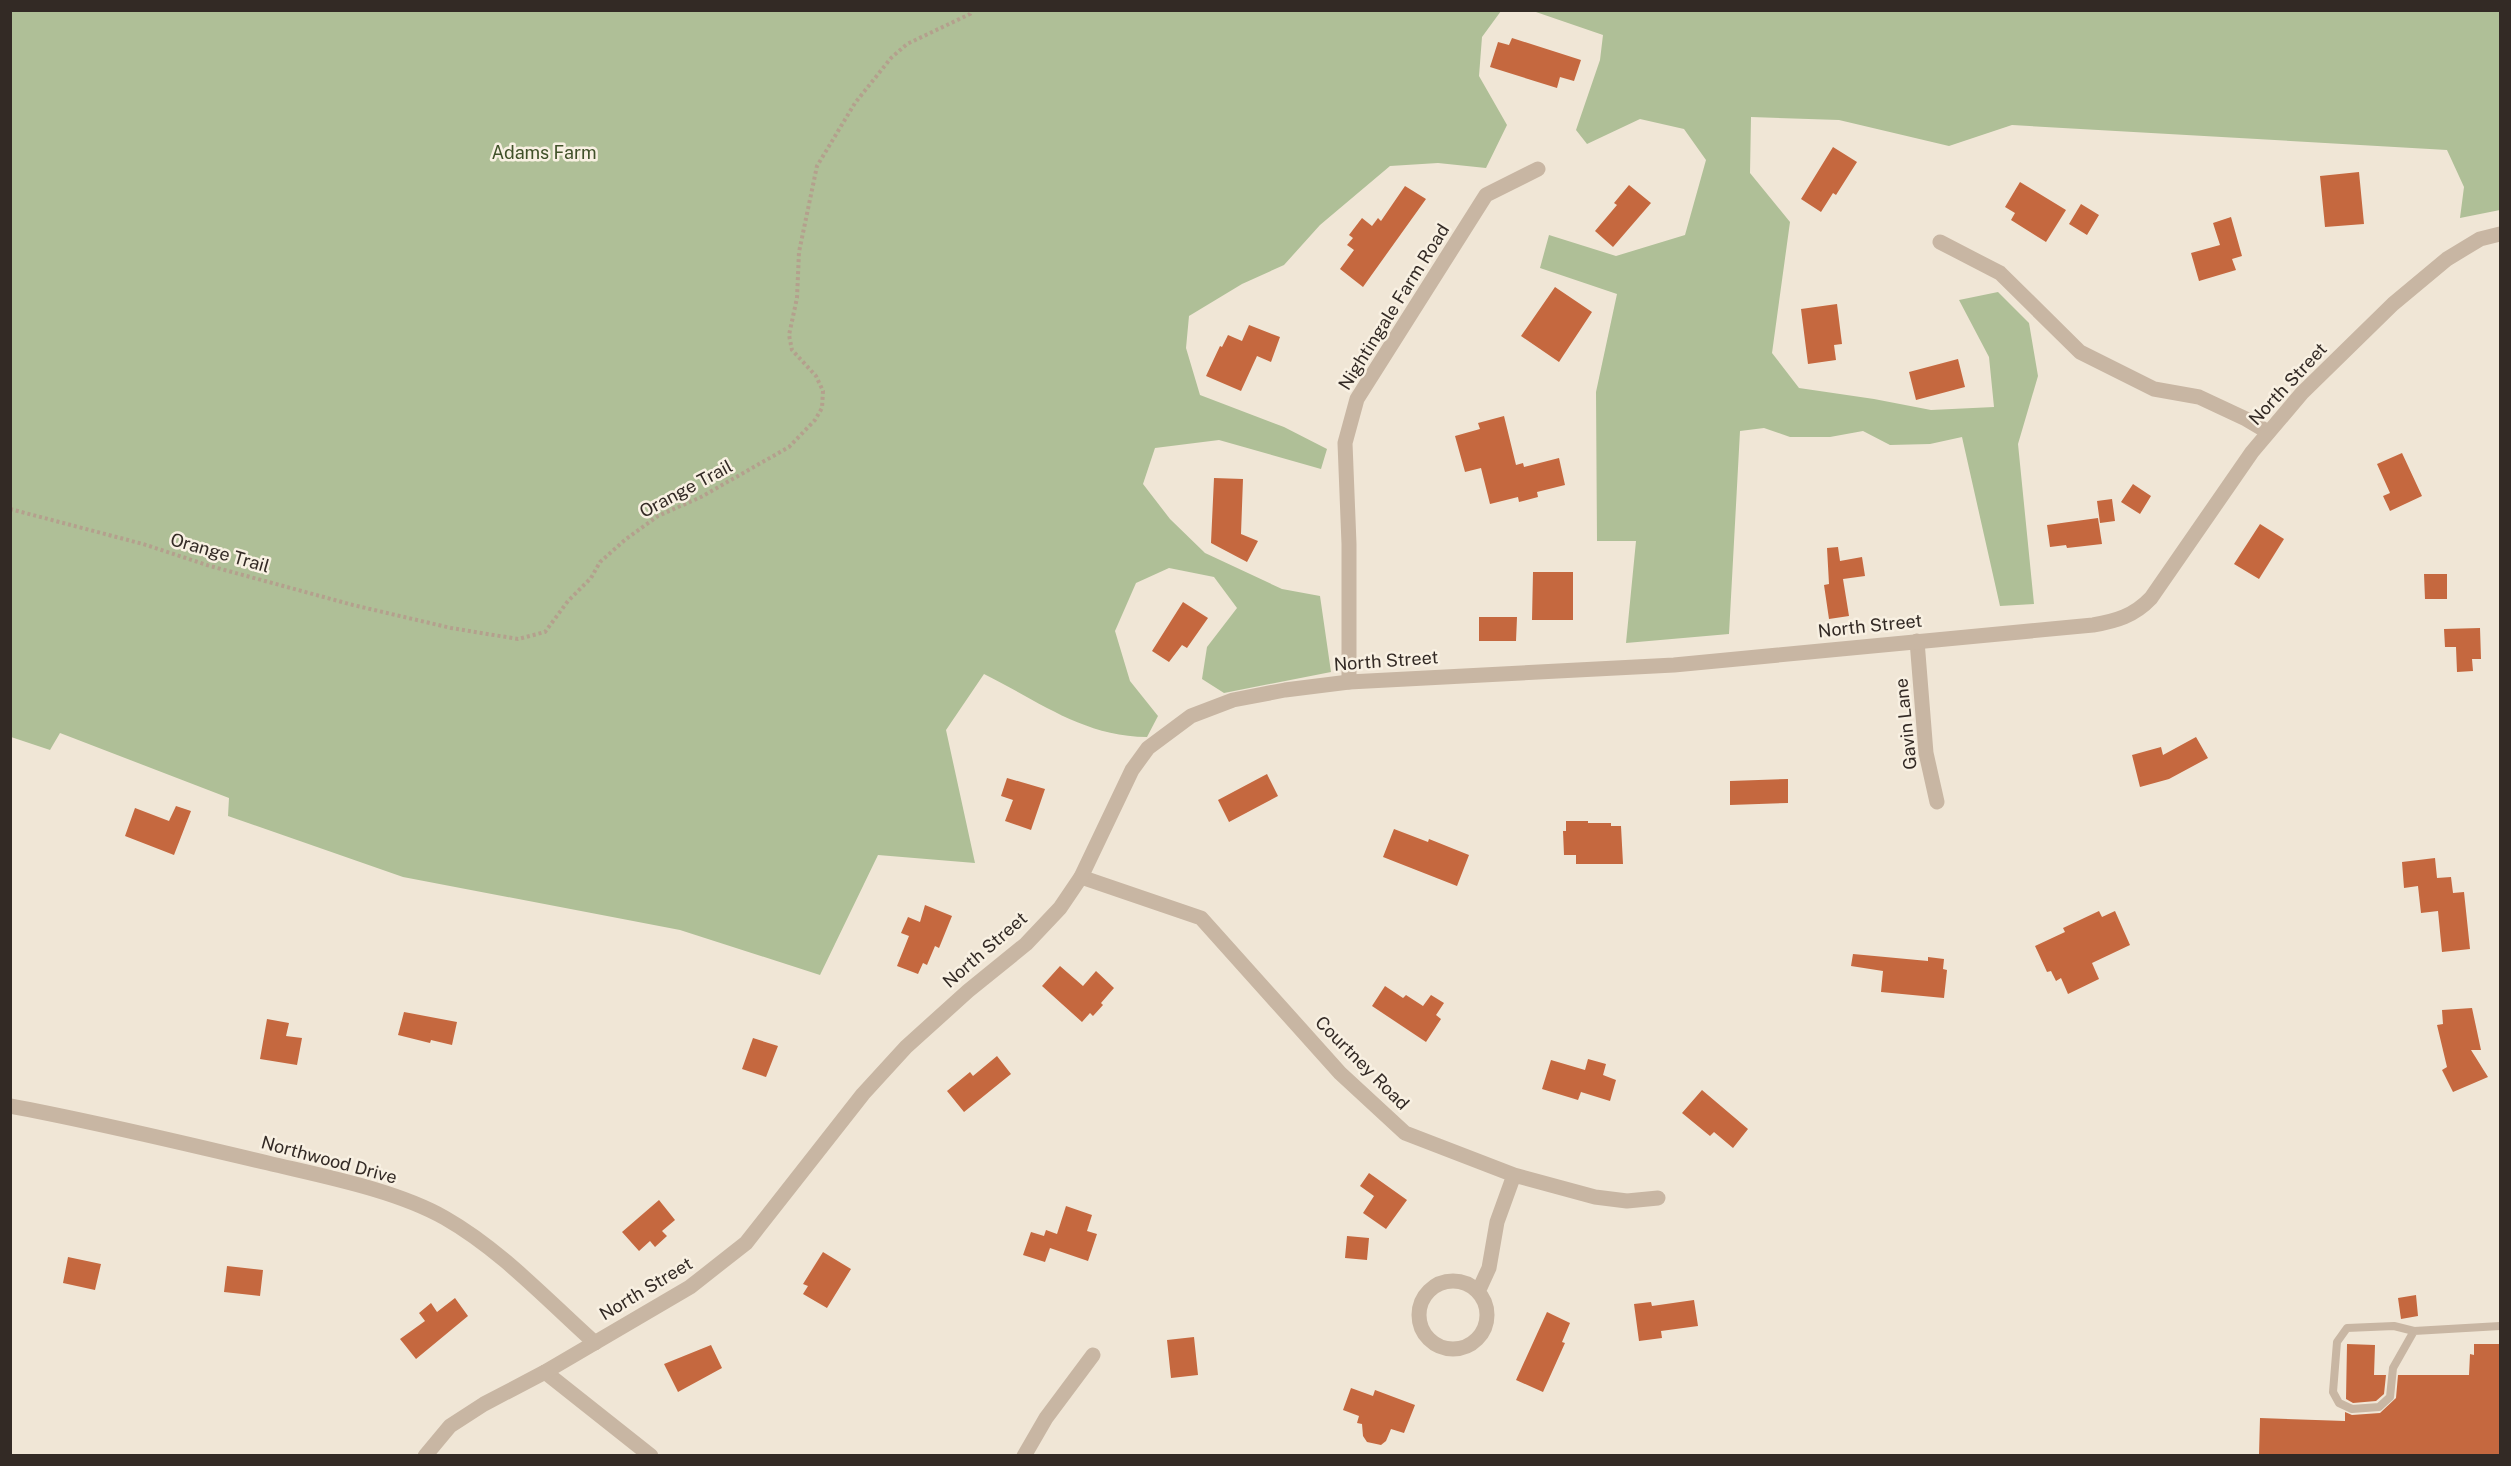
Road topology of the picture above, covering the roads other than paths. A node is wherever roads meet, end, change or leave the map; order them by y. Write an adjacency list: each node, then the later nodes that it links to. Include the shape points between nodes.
1 (1538, 169): 6 (street, Nightingale Farm Road, via 1486,195 1357,399 1345,443)
2 (2500, 234): 4 (street, North Street, via 2480,239 2447,260 2392,304)
3 (1940, 242): 4 (street, via 2000,273 2080,352 2154,389 2199,397)
4 (2268, 432): 5 (street, North Street, via 2141,609 2120,620 2093,625)
5 (1917, 640): 6 (street, North Street, via 1674,665); 7 (street, Gavin Lane, via 1926,753)
6 (1349, 682): 8 (street, North Street, via 1233,700 1191,716 1148,748 1131,770)
7 (1937, 802)
8 (1081, 877): 10 (street, Courtney Road, via 1201,918 1340,1073 1405,1133); 15 (street, North Street, via 1060,908 1026,944 906,1047 863,1094 746,1243 690,1287)
9 (10, 1106): 15 (street, Northwood Drive, via 246,1158 389,1195 445,1218 493,1252)
10 (1514, 1175): 11 (street, Courtney Road, via 1610,1200); 12 (street, via 1497,1222 1490,1268)
11 (1658, 1198)
12 (1478, 1292): 12 (street, via 1488,1313 1481,1336 1462,1349 1438,1346 1428,1339 1422,1330 1419,1309 1430,1290 1449,1281 1470,1285)
13 (2500, 1326): 14 (lane)
14 (2414, 1331): 14 (lane, via 2394,1326 2347,1328 2337,1342 2333,1392 2339,1403 2352,1409 2379,1407 2390,1397 2393,1368)
15 (595, 1343): 17 (street, North Street)
16 (1093, 1355): 20 (street)
17 (545, 1371): 18 (street, North Street, via 450,1426); 19 (street)
18 (425, 1455)
19 (651, 1455)
20 (1024, 1455)

